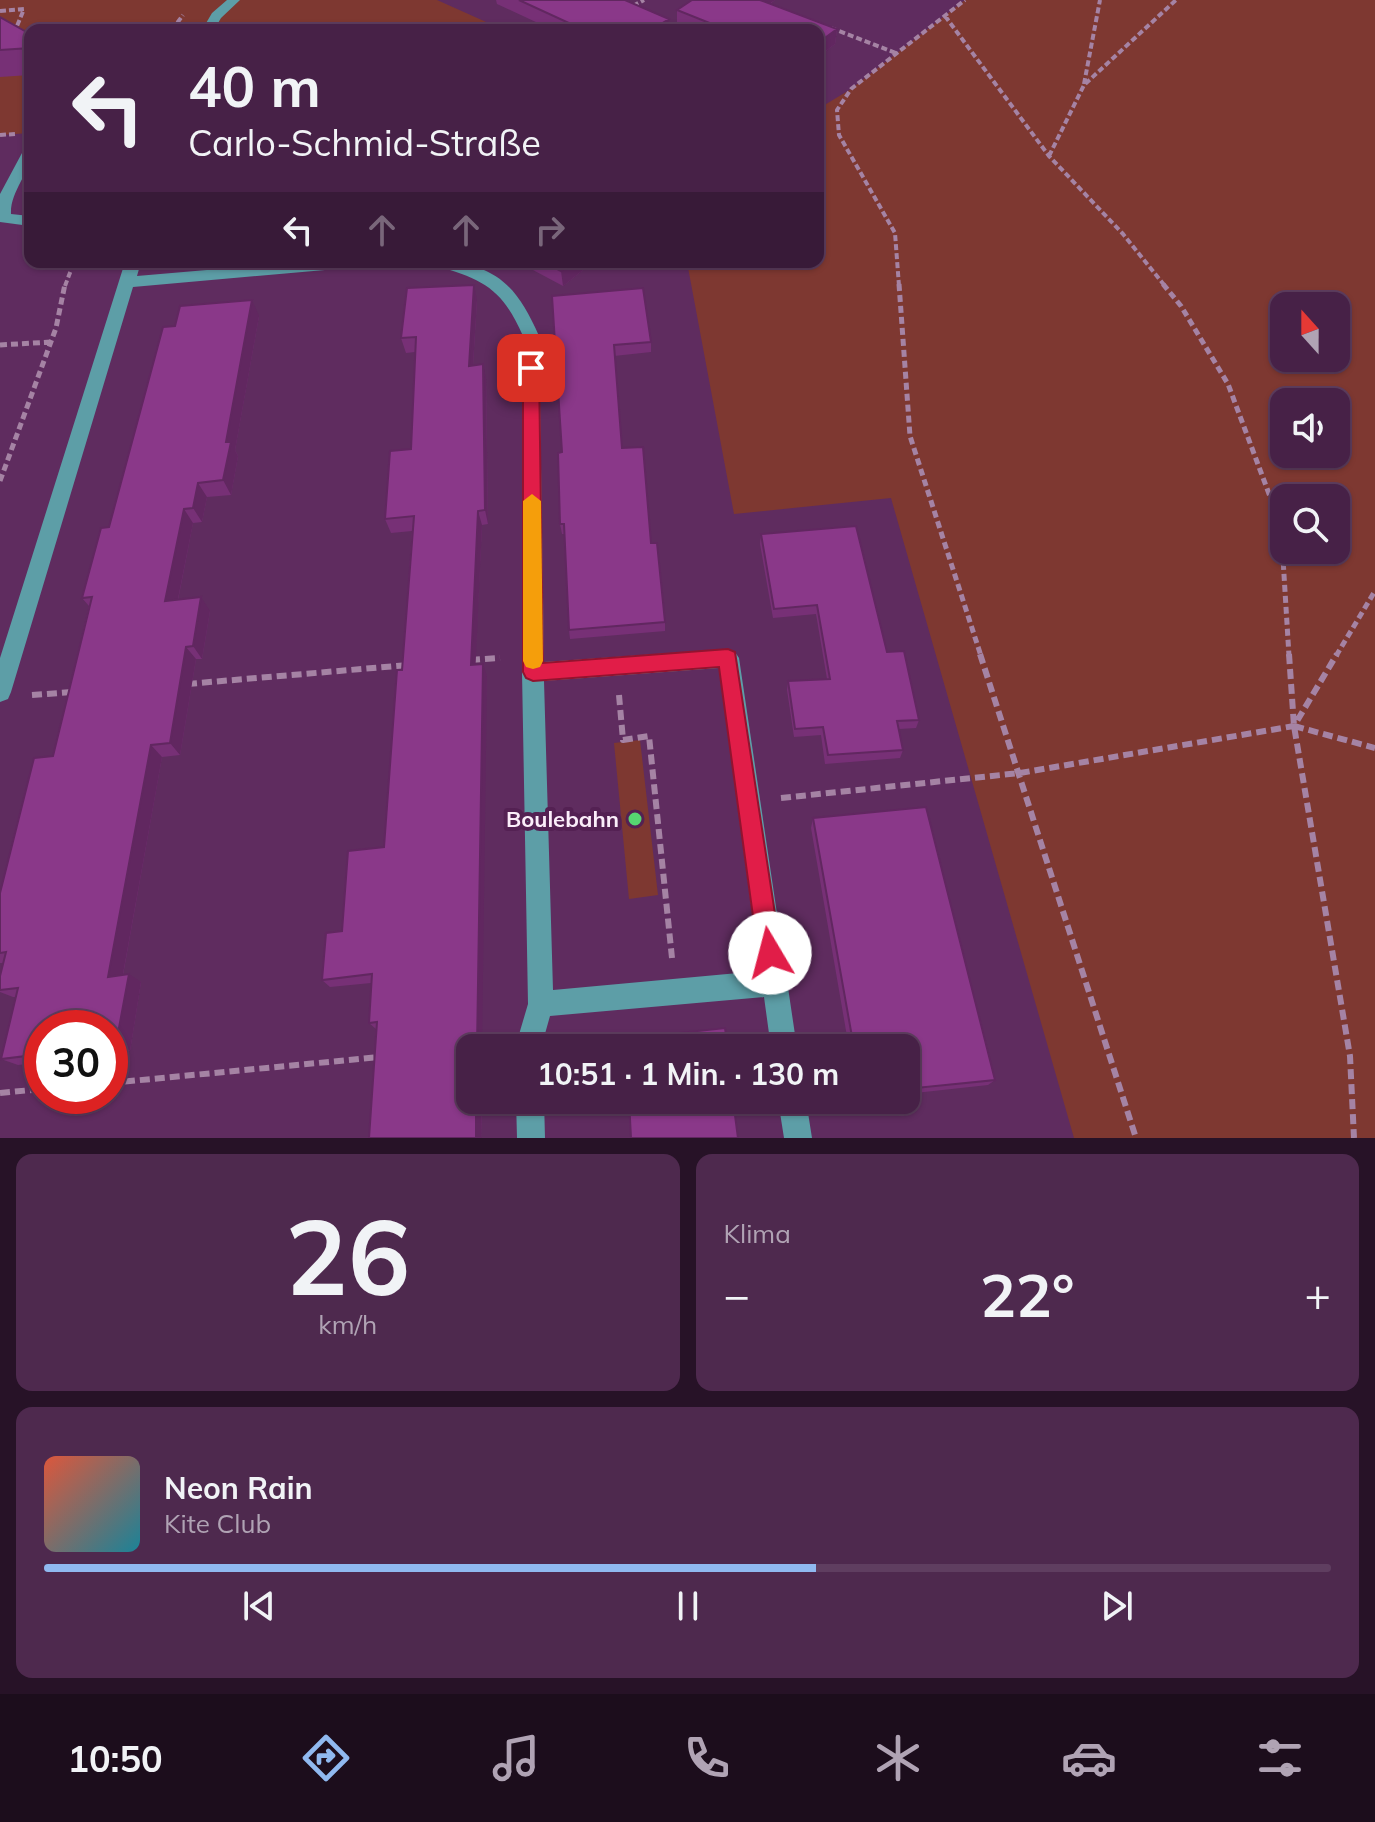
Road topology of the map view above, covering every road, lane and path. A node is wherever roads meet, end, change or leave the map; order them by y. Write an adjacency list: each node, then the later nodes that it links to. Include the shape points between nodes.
1 (234, 0): 9 (street)
2 (644, 0): 7 (path)
3 (965, 0): 8 (path)
4 (1100, 0): 13 (path)
5 (1176, 0): 13 (path)
6 (0, 11): 11 (path, via 24,9 13,31)
7 (623, 12)
8 (945, 16): 12 (path); 14 (path)
9 (211, 24)
10 (824, 25): 12 (path)
11 (22, 35)
12 (897, 54): 36 (path, via 844,96 833,118 895,233 910,436)
13 (1084, 85): 14 (path)
14 (1049, 156): 34 (path, via 1123,234 1181,306 1228,384 1281,526)
15 (24, 162): 16 (street, via 3,203 4,218)
16 (24, 221)
17 (72, 268): 22 (path)
18 (131, 268): 21 (street)
19 (210, 268): 21 (street)
20 (468, 268): 28 (street, via 500,284 519,305 531,336)
21 (127, 282): 31 (street)
22 (51, 342): 23 (path); 24 (path)
23 (0, 345)
24 (0, 481)
25 (1375, 591): 34 (path)
26 (454, 661): 28 (path)
27 (423, 664): 30 (path)
28 (533, 664): 29 (street); 40 (street)
29 (616, 666): 37 (street, via 728,658); 39 (path, via 623,740 649,736)
30 (174, 685)
31 (0, 692)
32 (84, 692): 33 (path)
33 (43, 694)
34 (1294, 726): 35 (path); 36 (path); 52 (path, via 1350,1056)
35 (1375, 748)
36 (1020, 773): 37 (path); 51 (path)
37 (748, 802): 38 (street)
38 (774, 983): 39 (street); 42 (street)
39 (675, 991): 40 (street)
40 (541, 1004): 41 (street)
41 (532, 1034)
42 (782, 1034)
43 (395, 1055): 44 (path)
44 (128, 1081)
45 (24, 1091): 46 (path)
46 (0, 1093)
47 (530, 1114): 49 (street)
48 (794, 1114): 50 (street)
49 (531, 1138)
50 (798, 1138)
51 (1136, 1138)
52 (1354, 1138)

